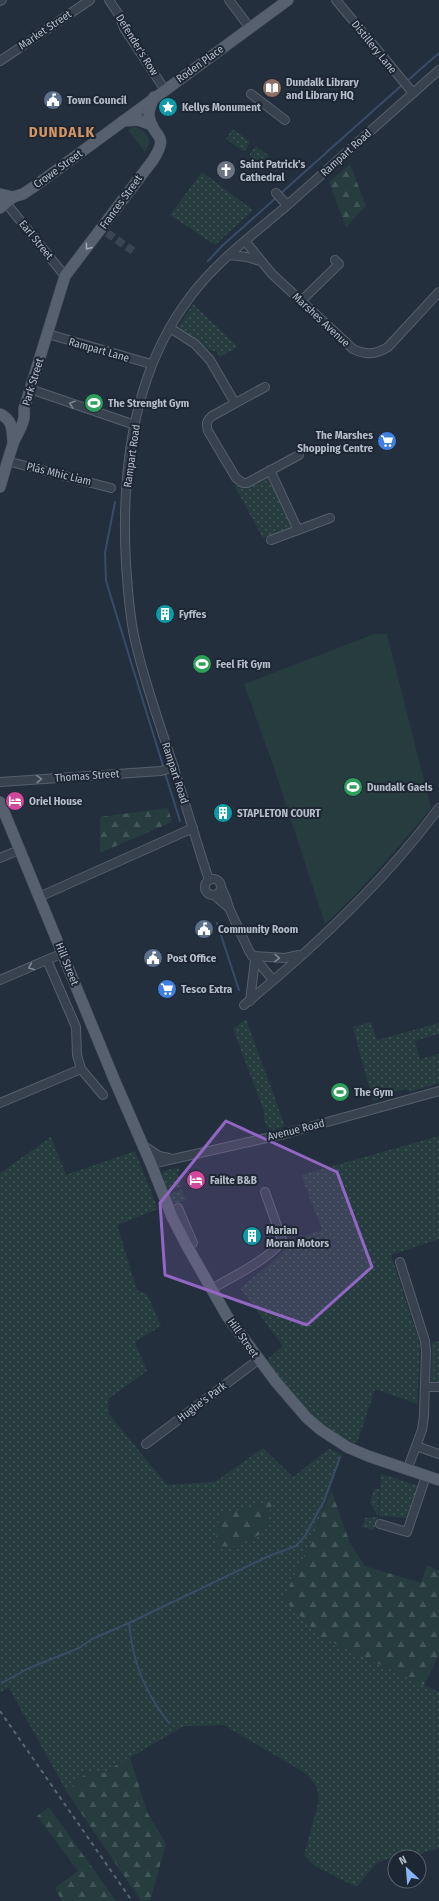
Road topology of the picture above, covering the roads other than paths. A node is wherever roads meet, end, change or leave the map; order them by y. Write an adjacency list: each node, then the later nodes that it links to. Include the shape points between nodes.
1 (90, 0): 7 (street, Market Street)
2 (109, 0): 9 (street, Defender's Row, via 124,28)
3 (229, 0): 6 (street)
4 (288, 0): 6 (main road, Roden Place)
5 (336, 0): 10 (street, Distillery Lane)
6 (250, 28): 9 (main road, Roden Place)
7 (3, 59)
8 (439, 70): 10 (street, Rampart Road)
9 (166, 90): 12 (main road, Roden Place)
10 (413, 93): 19 (street, Rampart Road)
11 (251, 94): 14 (street)
12 (154, 98): 13 (main road, Roden Place); 16 (main road, via 149,115)
13 (138, 109): 15 (main road, Crowe Street)
14 (285, 120)
15 (123, 121): 16 (main road, via 138,120); 18 (main road, Crowe Street, via 29,190)
16 (152, 125): 24 (main road, Frances Street, one-way to 24, via 161,140 158,151 104,232)
17 (278, 196): 19 (street)
18 (5, 201): 24 (street, Earl Street)
19 (287, 205): 20 (street, Rampart Road)
20 (245, 241): 21 (street, Rampart Road); 23 (street, Marshes Avenue)
21 (230, 255): 23 (street); 27 (street, Rampart Road, via 191,295)
22 (335, 260): 26 (street, via 339,264)
23 (260, 261): 26 (street, Marshes Avenue)
24 (65, 276): 28 (main road, Park Street)
25 (439, 292): 26 (street, Marshes Avenue, via 388,348 370,354 352,349)
26 (301, 301)
27 (170, 328): 29 (street, Rampart Road); 32 (street, via 214,358)
28 (48, 334): 29 (street, Rampart Lane); 31 (main road, Park Street)
29 (151, 364): 35 (street, Rampart Road)
30 (266, 387): 32 (street)
31 (30, 390): 33 (main road, Park Street); 35 (street, one-way to 31)
32 (235, 403): 39 (street, via 208,420 208,431 239,481 247,483)
33 (24, 409): 34 (main road, via 16,416); 36 (main road, Park Street, via 23,423)
34 (2, 415): 36 (main road, via 12,425)
35 (135, 425): 45 (street, Rampart Road, via 126,522 129,602 135,640)
36 (13, 442): 38 (main road, Park Street)
37 (299, 454): 39 (street)
38 (8, 461): 40 (main road, Park Street); 41 (street, Plás Mhic Liam)
39 (270, 470): 43 (street)
40 (0, 487)
41 (111, 488)
42 (330, 518): 43 (street)
43 (298, 530): 44 (street)
44 (271, 540)
45 (167, 769): 46 (street, Thomas Street, one-way to 45); 49 (street, Rampart Road)
46 (0, 782)
47 (0, 802): 50 (main road, Hill Street)
48 (439, 808): 58 (street, via 382,877)
49 (193, 828): 52 (street, Rampart Road); 55 (street)
50 (19, 850): 51 (street); 55 (main road, Hill Street)
51 (0, 858)
52 (209, 880): 53 (street, via 216,880); 54 (street, via 205,889)
53 (221, 887): 54 (street); 56 (street)
54 (214, 895): 56 (street)
55 (39, 897): 57 (main road, Hill Street)
56 (229, 908): 59 (street)
57 (63, 953): 60 (street); 67 (main road, Hill Street)
58 (301, 955): 59 (street, one-way to 58); 62 (street)
59 (254, 958): 62 (street); 62 (street, via 254,972 247,1003)
60 (47, 960): 61 (street, one-way to 61); 63 (street, via 76,1027)
61 (0, 980)
62 (273, 980)
63 (80, 1069): 65 (street); 66 (street)
64 (439, 1091): 68 (street, Avenue Road, via 284,1134)
65 (102, 1094)
66 (0, 1102)
67 (143, 1145): 68 (street, via 159,1156); 69 (main road, Hill Street)
68 (172, 1159): 69 (street, Avenue Road)
69 (152, 1164): 72 (main road, Hill Street, via 172,1217)
70 (265, 1192): 74 (street, via 282,1240 278,1247 250,1267)
71 (178, 1208): 72 (street, via 194,1243)
72 (187, 1246): 74 (main road, Hill Street)
73 (400, 1262): 77 (street, via 425,1341)
74 (211, 1290): 75 (main road, Hill Street)
75 (258, 1360): 78 (street, Hughe's Park); 81 (main road, Hill Street, via 298,1408 321,1430 351,1449)
76 (439, 1387): 77 (street)
77 (425, 1388): 79 (street, via 422,1430)
78 (146, 1444)
79 (416, 1446): 80 (street); 81 (street)
80 (439, 1454)
81 (407, 1470): 82 (main road, Hill Street)
82 (426, 1476): 83 (main road, Hill Street); 84 (street, via 407,1532)
83 (439, 1480)
84 (380, 1524)

